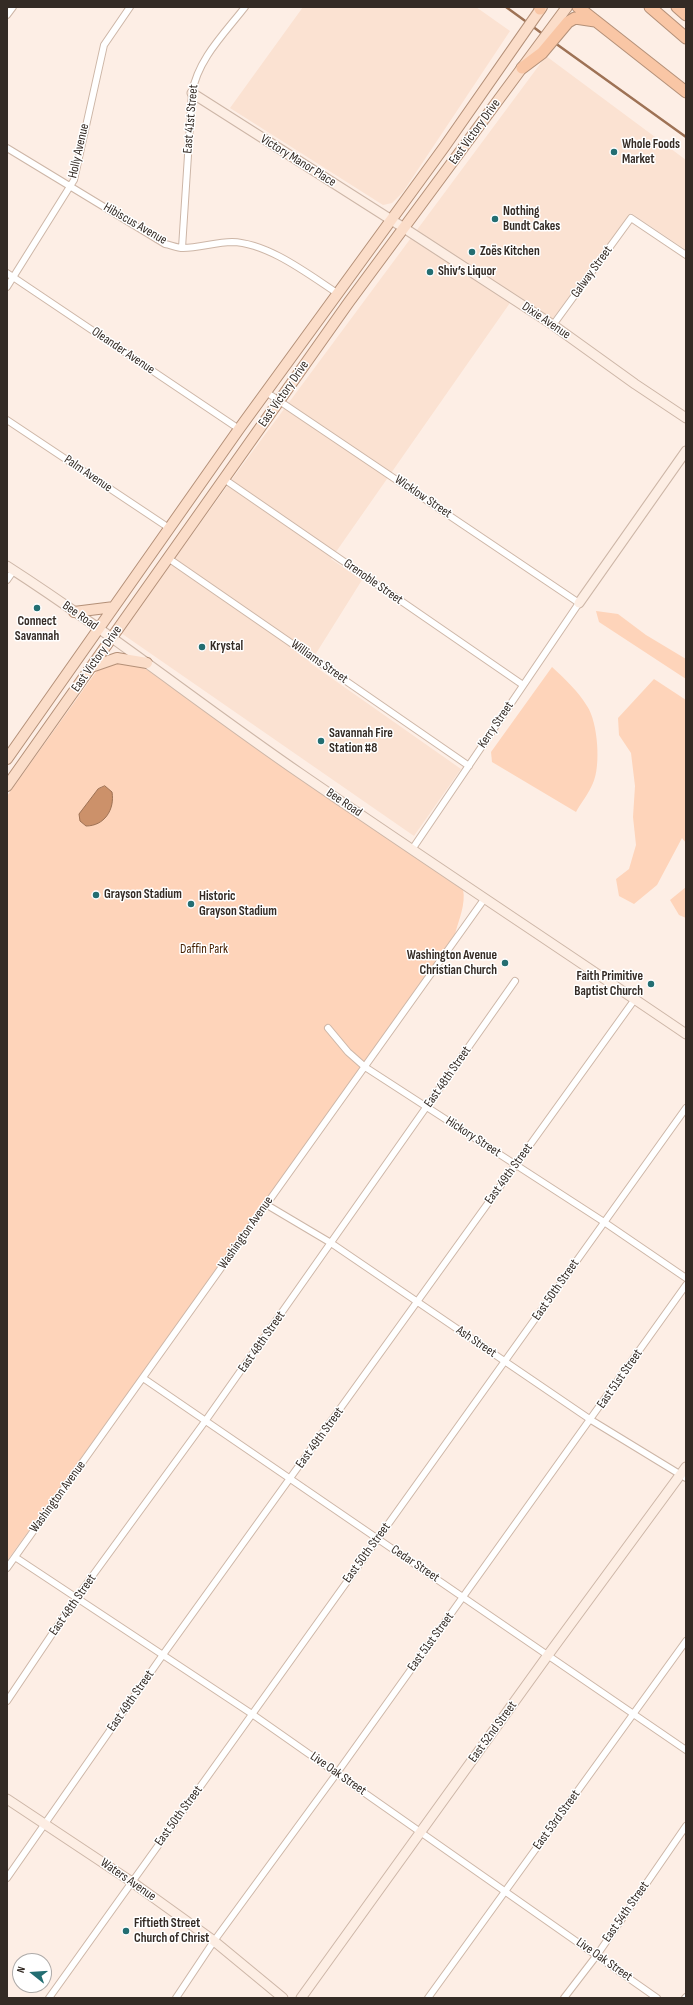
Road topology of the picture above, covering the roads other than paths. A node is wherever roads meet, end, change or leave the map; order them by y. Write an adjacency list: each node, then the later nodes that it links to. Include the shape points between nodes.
1 (13, 7): 10 (street)
2 (130, 7): 18 (street, Holly Avenue, via 104,45)
3 (245, 7): 16 (street, East 41st Street, via 204,60 195,78)
4 (567, 7): 12 (main road)
5 (578, 7): 11 (highway)
6 (650, 7): 13 (highway)
7 (677, 7): 9 (highway)
8 (540, 9): 19 (main road, East Victory Drive)
9 (686, 15)
10 (7, 16)
11 (596, 21): 12 (highway, via 575,18); 15 (highway)
12 (557, 29): 14 (highway)
13 (686, 38)
14 (522, 68): 20 (main road, East Victory Drive)
15 (686, 92)
16 (192, 93): 19 (main road, Victory Manor Place); 21 (street, East 41st Street)
17 (7, 148): 18 (street, Hibiscus Avenue)
18 (71, 186): 21 (street, Hibiscus Avenue, via 165,244); 24 (street, Holly Avenue)
19 (391, 219): 20 (main road, Victory Manor Place); 26 (main road, East Victory Drive)
20 (404, 228): 27 (main road, Dixie Avenue); 29 (main road, East Victory Drive)
21 (182, 248): 26 (street, Hibiscus Avenue, via 233,242 249,245 300,268)
22 (686, 255): 27 (street, Galway Street, via 631,218)
23 (7, 274): 24 (street, Oleander Avenue)
24 (14, 278): 25 (street, Holly Avenue); 32 (street, Oleander Avenue)
25 (7, 287)
26 (337, 293): 28 (main road, East Victory Drive)
27 (553, 325): 30 (main road, Dixie Avenue)
28 (266, 392): 29 (street, Wicklow Street); 32 (main road, East Victory Drive)
29 (280, 401): 34 (main road, East Victory Drive); 39 (street, Wicklow Street)
30 (686, 418)
31 (7, 420): 35 (street, Palm Avenue)
32 (239, 430): 35 (main road, East Victory Drive)
33 (686, 451): 39 (main road)
34 (224, 479): 36 (main road, East Victory Drive); 46 (street, Grenoble Street)
35 (169, 528): 40 (main road, East Victory Drive)
36 (168, 558): 43 (main road, East Victory Drive); 48 (street, Williams Street)
37 (10, 568): 38 (street); 41 (main road, Bee Road)
38 (7, 580)
39 (579, 603): 46 (street, Kerry Street)
40 (114, 607): 41 (main road); 42 (main road, East Victory Drive)
41 (74, 612): 42 (main road, Bee Road)
42 (99, 629): 43 (main road, Bee Road); 47 (main road, East Victory Drive)
43 (112, 638): 44 (main road, Bee Road); 45 (main road, East Victory Drive)
44 (147, 663): 45 (main road, via 117,658); 50 (main road, Bee Road, via 290,766)
45 (91, 667): 49 (main road, East Victory Drive)
46 (523, 685): 48 (street, Kerry Street)
47 (7, 759)
48 (469, 766): 50 (street, Kerry Street)
49 (7, 786)
50 (413, 848): 51 (main road, Bee Road)
51 (485, 898): 53 (main road, Bee Road); 56 (street, Washington Avenue)
52 (515, 982): 57 (street, East 48th Street)
53 (635, 999): 55 (main road, Bee Road); 59 (street, East 49th Street)
54 (328, 1028): 56 (street, Hickory Street, via 348,1052)
55 (686, 1034)
56 (365, 1067): 57 (street, Hickory Street); 60 (street, Washington Avenue)
57 (427, 1107): 59 (street, Hickory Street); 62 (street, East 48th Street)
58 (686, 1108): 61 (street, East 50th Street)
59 (515, 1164): 61 (street, Hickory Street); 65 (street, East 49th Street)
60 (267, 1204): 62 (street, Ash Street); 67 (street, Washington Avenue)
61 (604, 1222): 63 (street, Hickory Street); 66 (street, East 50th Street)
62 (331, 1242): 65 (street, Ash Street); 68 (street, East 48th Street)
63 (686, 1278)
64 (686, 1285): 69 (street, East 51st Street)
65 (417, 1302): 66 (street, Ash Street); 71 (street, East 49th Street)
66 (506, 1362): 69 (street, Ash Street); 72 (street, East 50th Street)
67 (143, 1378): 68 (street, Cedar Street); 73 (street, Washington Avenue)
68 (206, 1420): 71 (street, Cedar Street); 75 (street, East 48th Street)
69 (591, 1420): 70 (street, Ash Street); 76 (street, East 51st Street)
70 (684, 1473): 78 (main road, East 52nd Street)
71 (290, 1478): 72 (street, Cedar Street); 79 (street, East 49th Street)
72 (378, 1538): 76 (street, Cedar Street); 81 (street, East 50th Street)
73 (15, 1557): 74 (street, Washington Avenue); 75 (street, Live Oak Street)
74 (7, 1568)
75 (77, 1597): 79 (street, Live Oak Street); 80 (street, East 48th Street)
76 (463, 1597): 78 (street, Cedar Street); 84 (street, East 51st Street)
77 (686, 1642): 82 (street, East 53rd Street)
78 (548, 1655): 82 (street, Cedar Street); 88 (main road, East 52nd Street)
79 (162, 1656): 81 (street, Live Oak Street); 86 (street, East 49th Street)
80 (7, 1701)
81 (252, 1714): 84 (street, Live Oak Street); 90 (street, East 50th Street)
82 (633, 1714): 83 (street, Cedar Street); 91 (street, East 53rd Street)
83 (686, 1750)
84 (337, 1773): 88 (street, Live Oak Street); 92 (street, East 51st Street)
85 (7, 1799): 86 (main road, Waters Avenue)
86 (44, 1824): 89 (street, East 49th Street); 90 (main road, Waters Avenue)
87 (686, 1826): 93 (street, East 54th Street)
88 (421, 1832): 91 (street, Live Oak Street); 97 (main road, East 52nd Street)
89 (7, 1878)
90 (132, 1882): 92 (main road, Waters Avenue); 94 (street, East 50th Street)
91 (505, 1893): 93 (street, Live Oak Street); 98 (street, East 53rd Street)
92 (214, 1941): 95 (street, East 51st Street); 96 (main road, Waters Avenue)
93 (597, 1954): 99 (street, East 54th Street); 100 (street, Live Oak Street)
94 (49, 1998)
95 (176, 1998)
96 (283, 1998)
97 (301, 1998)
98 (428, 1998)
99 (564, 1998)
100 (657, 1998)

